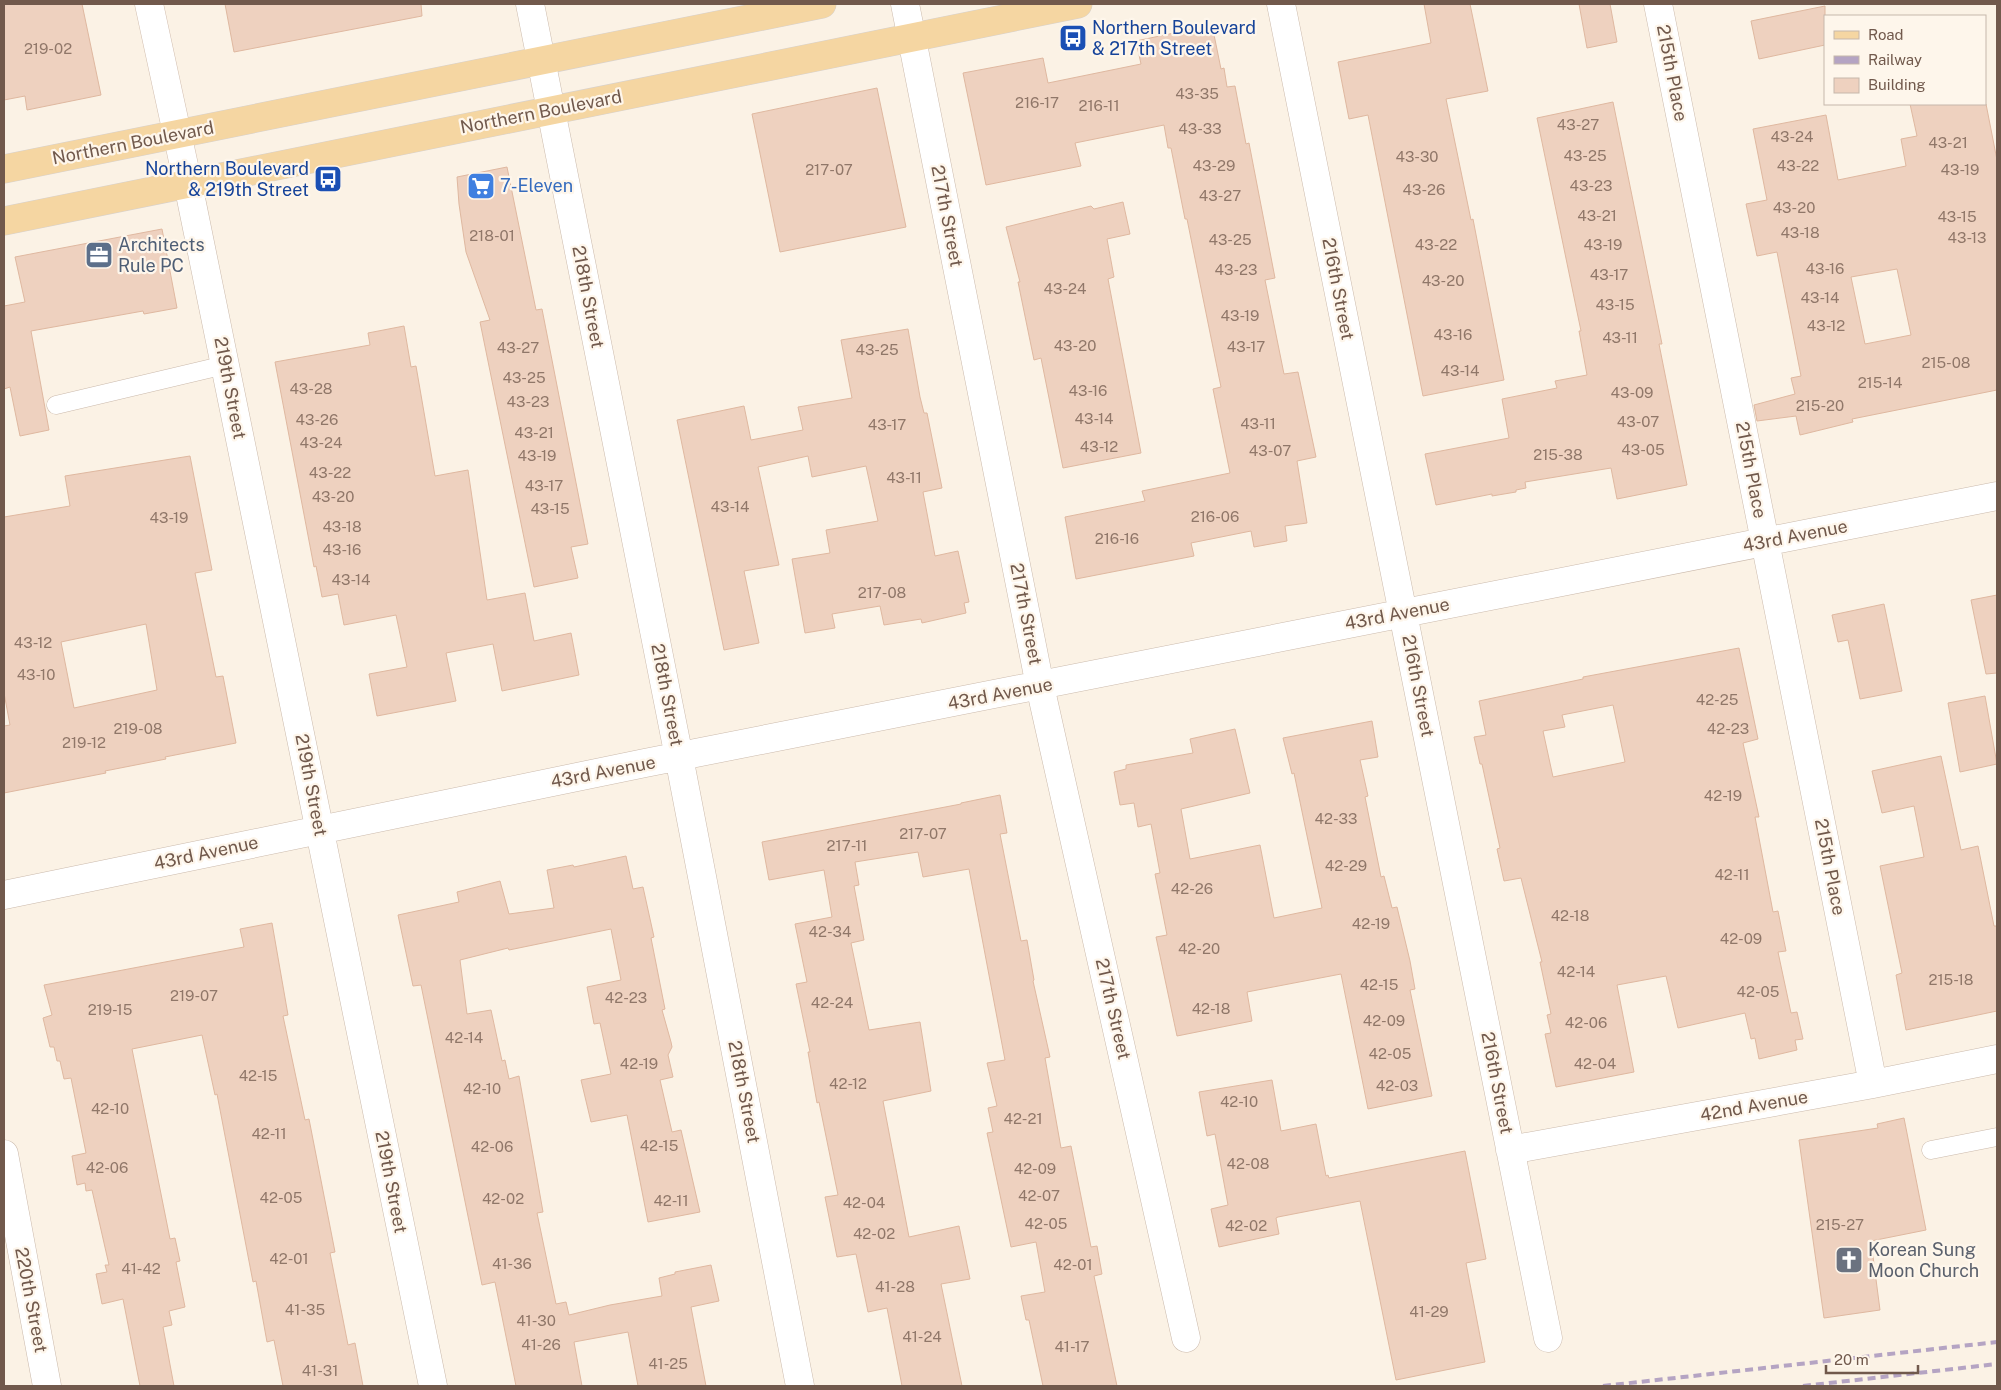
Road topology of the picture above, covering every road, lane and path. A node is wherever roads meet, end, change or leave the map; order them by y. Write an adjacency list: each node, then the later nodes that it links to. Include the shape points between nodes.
1 (149, 4): 11 (street, 219th Street)
2 (530, 4): 9 (street, 218th Street)
3 (822, 4): 9 (main road, Northern Boulevard)
4 (905, 4): 8 (street, 217th Street)
5 (1078, 4): 8 (main road, Northern Boulevard)
6 (1281, 4): 19 (street, 216th Street)
7 (1658, 4): 18 (street, 215th Place)
8 (912, 38): 10 (main road, Northern Boulevard); 20 (street, 217th Street)
9 (541, 60): 10 (street, 218th Street); 11 (main road, Northern Boulevard)
10 (551, 110): 13 (main road, Northern Boulevard); 21 (street, 218th Street)
11 (178, 134): 12 (main road, Northern Boulevard); 13 (street, 219th Street)
12 (4, 169)
13 (188, 184): 14 (main road, Northern Boulevard); 15 (street, 219th Street)
14 (4, 221)
15 (225, 365): 16 (lane); 22 (street, 219th Street)
16 (56, 405)
17 (1997, 496): 18 (street, 43rd Avenue)
18 (1766, 542): 19 (street, 43rd Avenue); 25 (street, 215th Place)
19 (1403, 612): 20 (street, 43rd Avenue); 27 (street, 216th Street)
20 (1040, 686): 21 (street, 43rd Avenue); 30 (street, 217th Street)
21 (679, 757): 22 (street, 43rd Avenue); 34 (street, 218th Street)
22 (320, 830): 23 (street, 43rd Avenue); 33 (street, 219th Street)
23 (4, 895)
24 (1997, 1059): 25 (street, 42nd Avenue)
25 (1873, 1084): 27 (street, 42nd Avenue)
26 (1997, 1137): 28 (lane)
27 (1510, 1150): 31 (street, 216th Street)
28 (1931, 1150)
29 (4, 1154): 32 (street, 220th Street)
30 (1186, 1338)
31 (1548, 1338)
32 (47, 1386)
33 (433, 1386)
34 (800, 1386)

